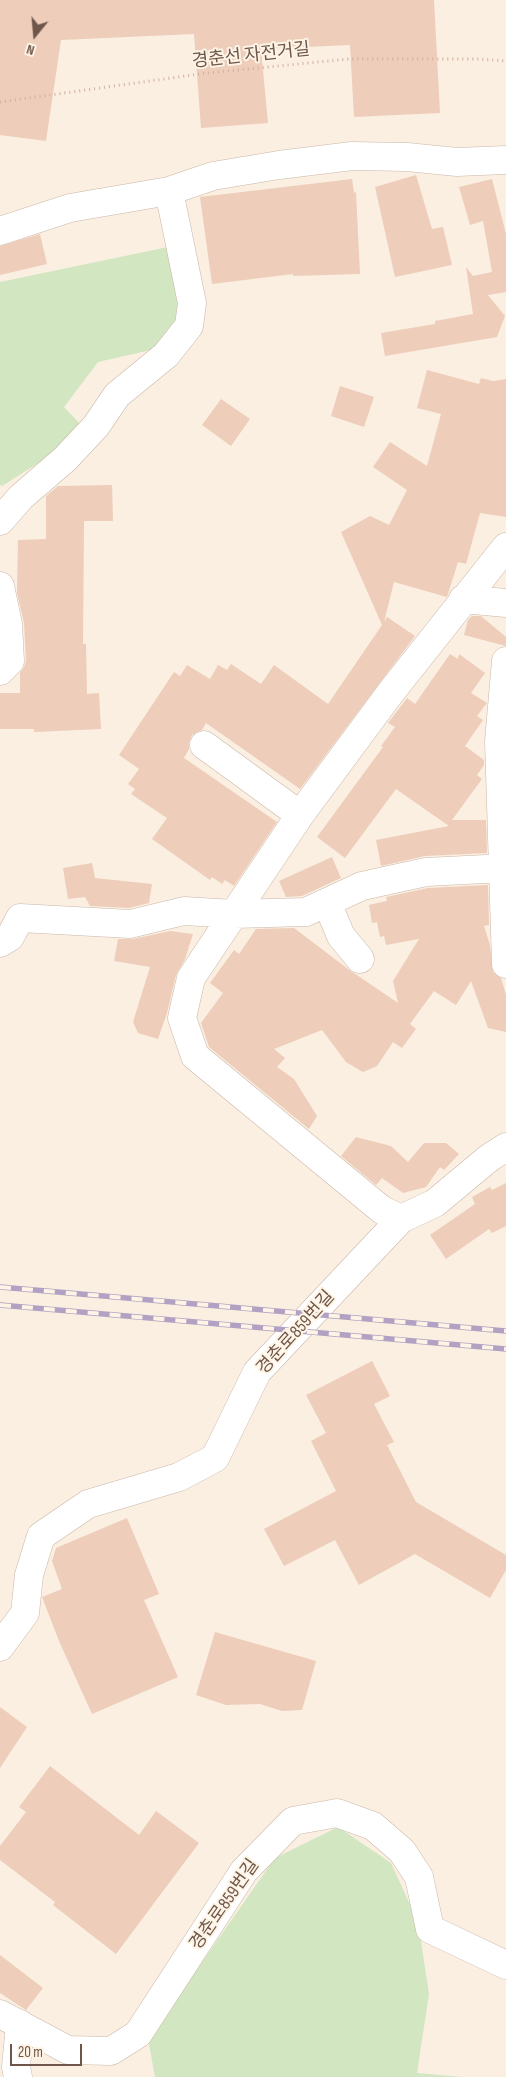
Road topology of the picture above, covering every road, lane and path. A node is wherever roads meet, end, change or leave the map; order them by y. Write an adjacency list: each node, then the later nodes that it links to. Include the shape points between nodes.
1 (506, 61): 2 (path, 경춘선 자전거길, via 350,59 207,74)
2 (0, 102)
3 (506, 160): 4 (street, via 457,162 352,156 213,176)
4 (169, 191): 5 (street, via 70,208); 6 (street, via 192,303 189,326 166,355 117,395 96,426)
5 (0, 231)
6 (0, 521)
7 (506, 548): 9 (street)
8 (0, 586): 12 (street, via 8,624 10,661)
9 (463, 599): 10 (street); 14 (street)
10 (506, 603)
11 (506, 661): 15 (street, via 499,741)
12 (0, 671)
13 (204, 745): 14 (street)
14 (300, 815): 17 (street)
15 (504, 868): 16 (street, via 426,872 362,886); 20 (street)
16 (327, 903): 17 (street, via 306,912); 19 (street, via 341,936)
17 (234, 914): 18 (street, via 184,911 130,924 20,918 10,937); 22 (street, via 191,978 182,1018 195,1056 382,1210)
18 (0, 943)
19 (360, 960)
20 (506, 964)
21 (506, 1147): 22 (street, 경춘로859번길, via 435,1203)
22 (402, 1219): 23 (street, 경춘로859번길, via 257,1372 215,1458 179,1477 88,1504 41,1536 29,1575 25,1613)
23 (0, 1646)
24 (506, 1964): 25 (street, 경춘로859번길, via 430,1929 419,1878 402,1851 373,1826 337,1813 293,1821 244,1870 138,2034 111,2051 68,2050)
25 (10, 2019): 26 (street)
26 (18, 2077)

